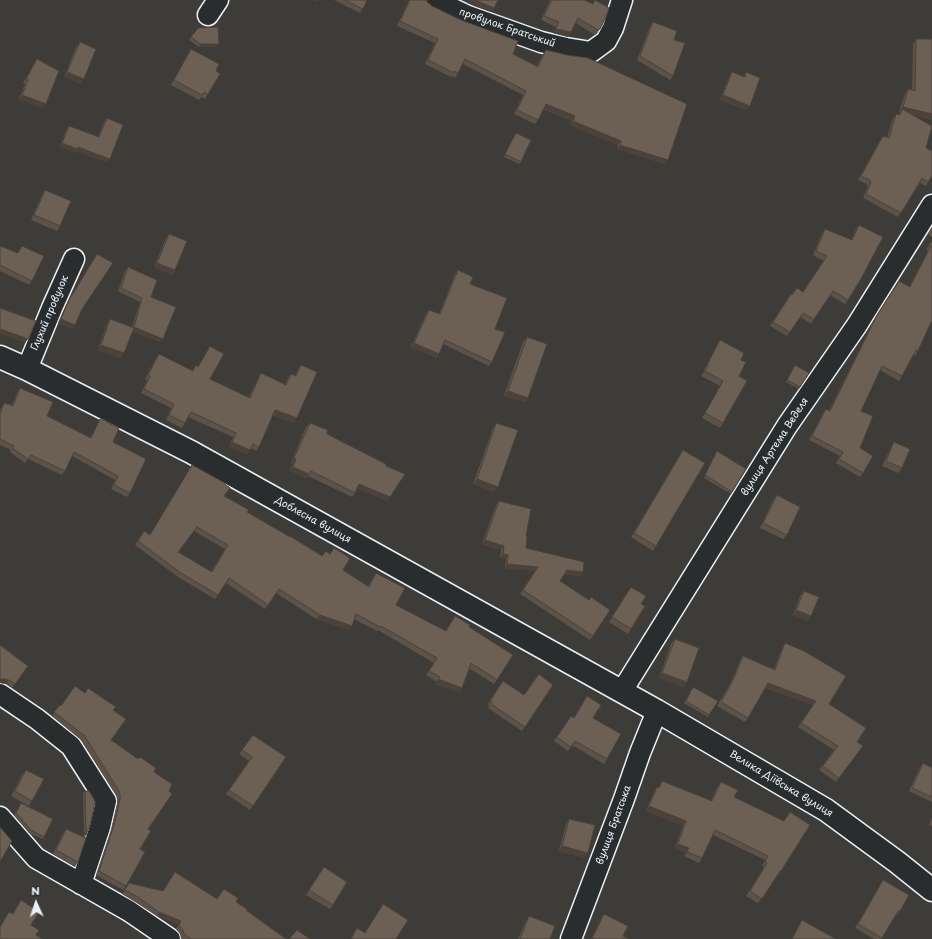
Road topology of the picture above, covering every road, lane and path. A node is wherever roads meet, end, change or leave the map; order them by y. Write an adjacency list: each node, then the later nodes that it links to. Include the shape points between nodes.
1 (434, 0): 2 (street, провулок Братський, via 468,16 542,42 591,52 606,41)
2 (622, 0)
3 (932, 205): 7 (street, вулиця Артема Веделя, via 857,324 786,426)
4 (74, 258): 6 (street, Глухий провулок)
5 (0, 357): 6 (street, Доблесна вулиця)
6 (27, 369): 7 (street, Доблесна вулиця, via 191,452)
7 (622, 691): 9 (street, Велика Діївська вулиця)
8 (0, 694): 11 (street, via 71,746 106,801)
9 (657, 711): 12 (street, Велика Діївська вулиця, via 826,810); 14 (street, вулиця Братська)
10 (0, 817): 11 (street, via 36,858)
11 (81, 884): 13 (street)
12 (932, 890)
13 (170, 939)
14 (571, 939)

